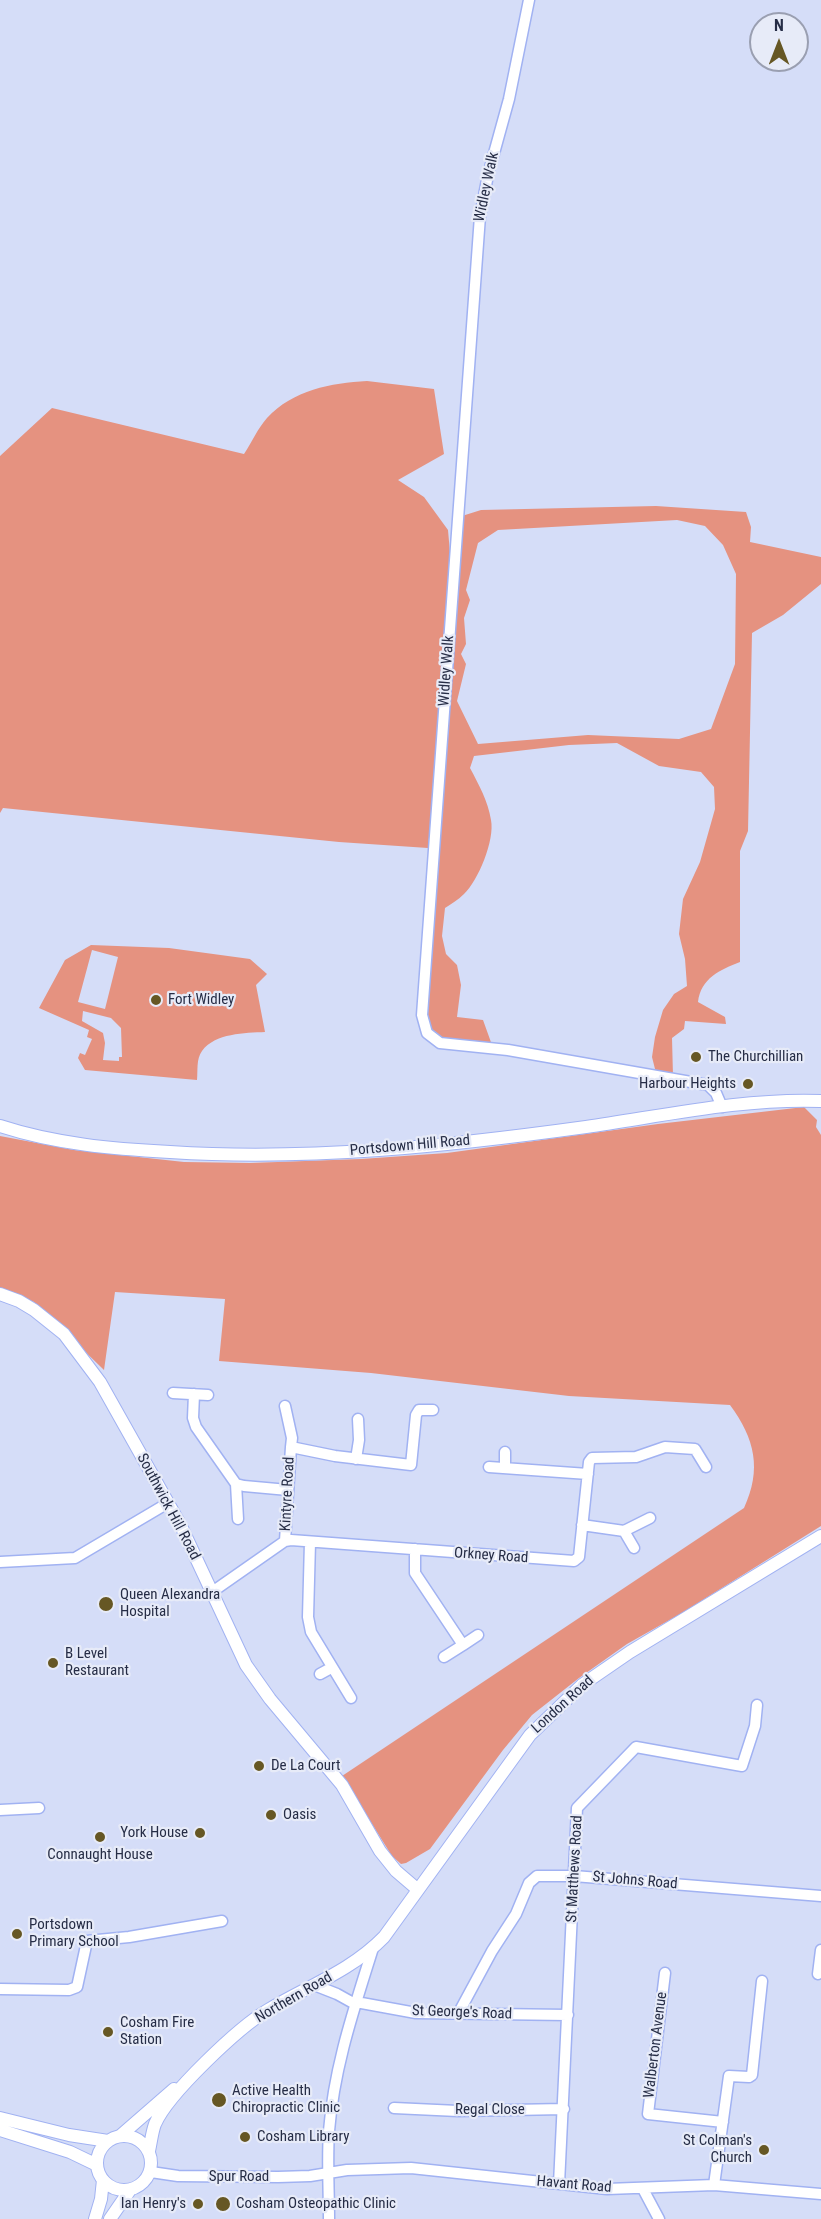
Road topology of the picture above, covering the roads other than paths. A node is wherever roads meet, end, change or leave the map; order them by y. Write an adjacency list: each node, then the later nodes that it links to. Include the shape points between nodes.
1 (529, 0): 3 (street, Widley Walk, via 480,216 422,1015 427,1033 440,1042 708,1085)
2 (821, 1101): 3 (main road, Portsdown Hill Road)
3 (722, 1107): 4 (main road, Portsdown Hill Road, via 446,1144 290,1155 114,1149 57,1141)
4 (0, 1126)
5 (0, 1294): 21 (main road, Southwick Hill Road, via 34,1310 64,1334 100,1382)
6 (173, 1393): 7 (street)
7 (194, 1394): 8 (street); 19 (street, via 196,1427)
8 (208, 1395)
9 (285, 1406): 12 (street, Kintyre Road)
10 (433, 1410): 14 (street, Kintyre Road, via 418,1410 411,1465)
11 (358, 1419): 14 (street)
12 (291, 1447): 14 (street, Kintyre Road); 20 (street, Kintyre Road)
13 (506, 1452): 17 (street)
14 (356, 1459)
15 (489, 1467): 17 (street)
16 (706, 1467): 18 (street, via 696,1445 665,1447 636,1457 592,1458)
17 (505, 1468): 18 (street)
18 (588, 1474): 24 (street, Orkney Road)
19 (236, 1484): 20 (street); 23 (street)
20 (288, 1490): 27 (street, Kintyre Road)
21 (168, 1503): 31 (street, via 75,1558); 32 (main road, Southwick Hill Road)
22 (650, 1518): 25 (street)
23 (238, 1519)
24 (582, 1525): 25 (street); 30 (street, Orkney Road, via 579,1557 568,1562)
25 (624, 1531): 29 (street)
26 (821, 1536): 43 (main road, London Road, via 582,1685 530,1735)
27 (285, 1541): 28 (street, Orkney Road); 32 (street)
28 (310, 1542): 30 (street, Orkney Road); 36 (street, via 308,1617 311,1632)
29 (634, 1548)
30 (415, 1549): 34 (street, via 415,1573)
31 (0, 1562)
32 (212, 1593): 43 (main road, Southwick Hill Road, via 246,1665 342,1785 380,1851)
33 (478, 1635): 34 (street)
34 (463, 1645): 35 (street)
35 (444, 1657)
36 (332, 1668): 37 (street); 38 (street)
37 (320, 1674)
38 (351, 1698)
39 (757, 1705): 42 (street, St Matthews Road, via 755,1726 742,1766 636,1748 577,1808)
40 (39, 1808): 41 (street)
41 (0, 1810)
42 (574, 1876): 44 (street, St Johns Road); 56 (street, St Johns Road, via 532,1878 516,1914); 57 (street, St Matthews Road)
43 (417, 1889): 47 (main road, London Road)
44 (821, 1896)
45 (222, 1921): 46 (street)
46 (129, 1937): 48 (street); 54 (street, via 87,1941 77,1987)
47 (373, 1948): 53 (main road, Northern Road); 55 (street)
48 (131, 1949)
49 (821, 1950): 51 (street)
50 (665, 1973): 64 (street, Walberton Avenue, via 648,2114)
51 (818, 1974)
52 (762, 1981): 64 (street, via 752,2075 729,2076)
53 (314, 1986): 55 (street, St George's Road); 58 (main road, Northern Road, via 265,2012)
54 (0, 1989)
55 (356, 2003): 56 (street, St George's Road, via 416,2013); 70 (street, via 343,2042 333,2096)
56 (458, 2014): 57 (street, St George's Road)
57 (568, 2015): 61 (street, St Matthews Road)
58 (192, 2076): 66 (main road, Northern Road); 67 (main road, Northern Road, via 156,2122)
59 (394, 2108): 60 (street, Regal Close)
60 (416, 2109): 61 (street, Regal Close); 63 (street)
61 (564, 2109): 72 (street, St Matthews Road)
62 (0, 2118): 66 (main road, via 69,2135)
63 (415, 2122)
64 (723, 2122): 73 (street)
65 (0, 2130): 68 (main road, via 85,2157)
66 (114, 2139): 67 (main road, via 134,2137); 68 (main road, via 98,2156)
67 (149, 2151): 69 (main road)
68 (97, 2165): 71 (main road)
69 (151, 2172): 70 (street, Spur Road, via 196,2177); 75 (main road)
70 (327, 2173): 72 (street, Havant Road, via 411,2168); 79 (street)
71 (103, 2180): 75 (main road, via 115,2189); 77 (main road)
72 (559, 2184): 74 (street, Havant Road)
73 (714, 2185): 74 (street, Havant Road); 76 (street, Havant Road)
74 (643, 2189): 80 (street)
75 (130, 2190): 78 (main road)
76 (821, 2194)
77 (95, 2219)
78 (110, 2219)
79 (329, 2219)
80 (659, 2219)

